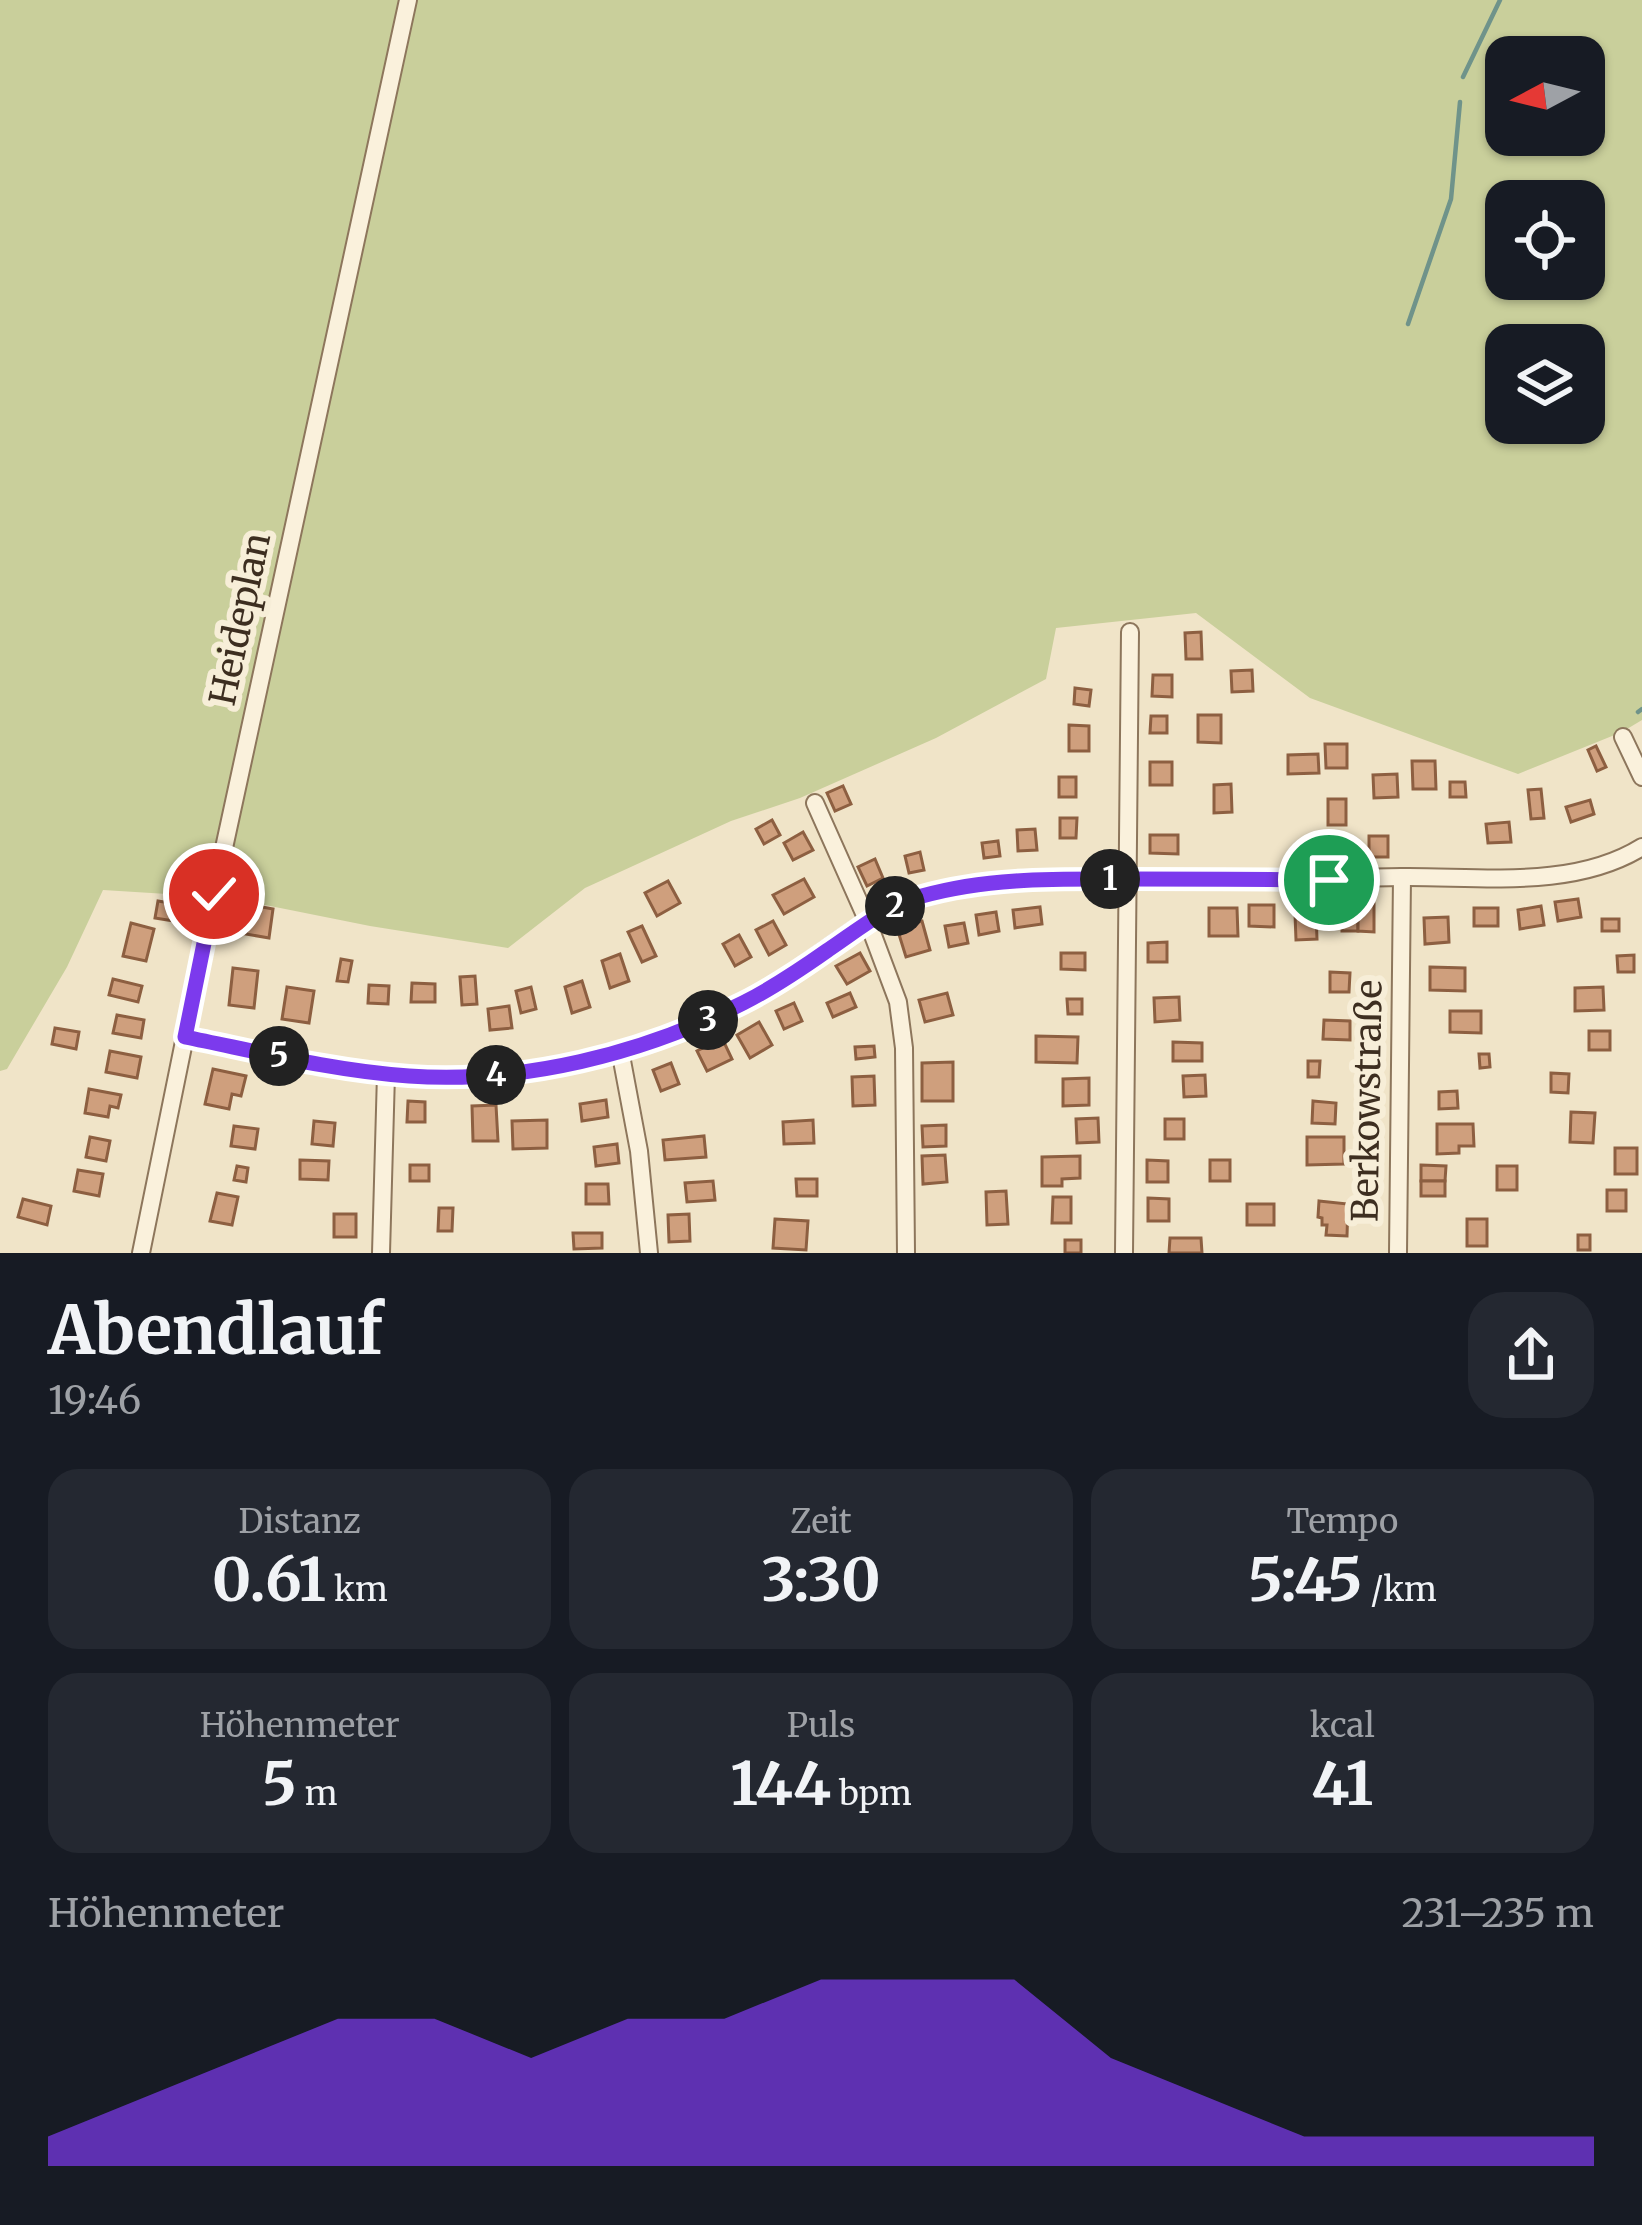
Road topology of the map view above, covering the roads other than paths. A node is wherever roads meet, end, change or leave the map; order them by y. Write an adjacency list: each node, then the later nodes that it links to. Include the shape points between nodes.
1 (409, 0): 10 (street, Heideplan)
2 (1130, 632): 8 (street)
3 (1623, 737): 4 (street)
4 (1642, 777)
5 (815, 803): 9 (street)
6 (1642, 847): 7 (street, via 1570,872)
7 (1402, 877): 8 (street); 18 (street, Berkowstraße)
8 (1126, 879): 9 (street, via 970,885 916,897); 17 (street)
9 (868, 922): 11 (street, via 746,1001); 16 (street, via 902,1025)
10 (185, 1037): 12 (street); 13 (street, Heideplan)
11 (620, 1050): 12 (street, via 494,1075); 15 (street)
12 (386, 1074): 14 (street)
13 (141, 1253)
14 (381, 1253)
15 (649, 1253)
16 (906, 1253)
17 (1124, 1253)
18 (1398, 1253)

